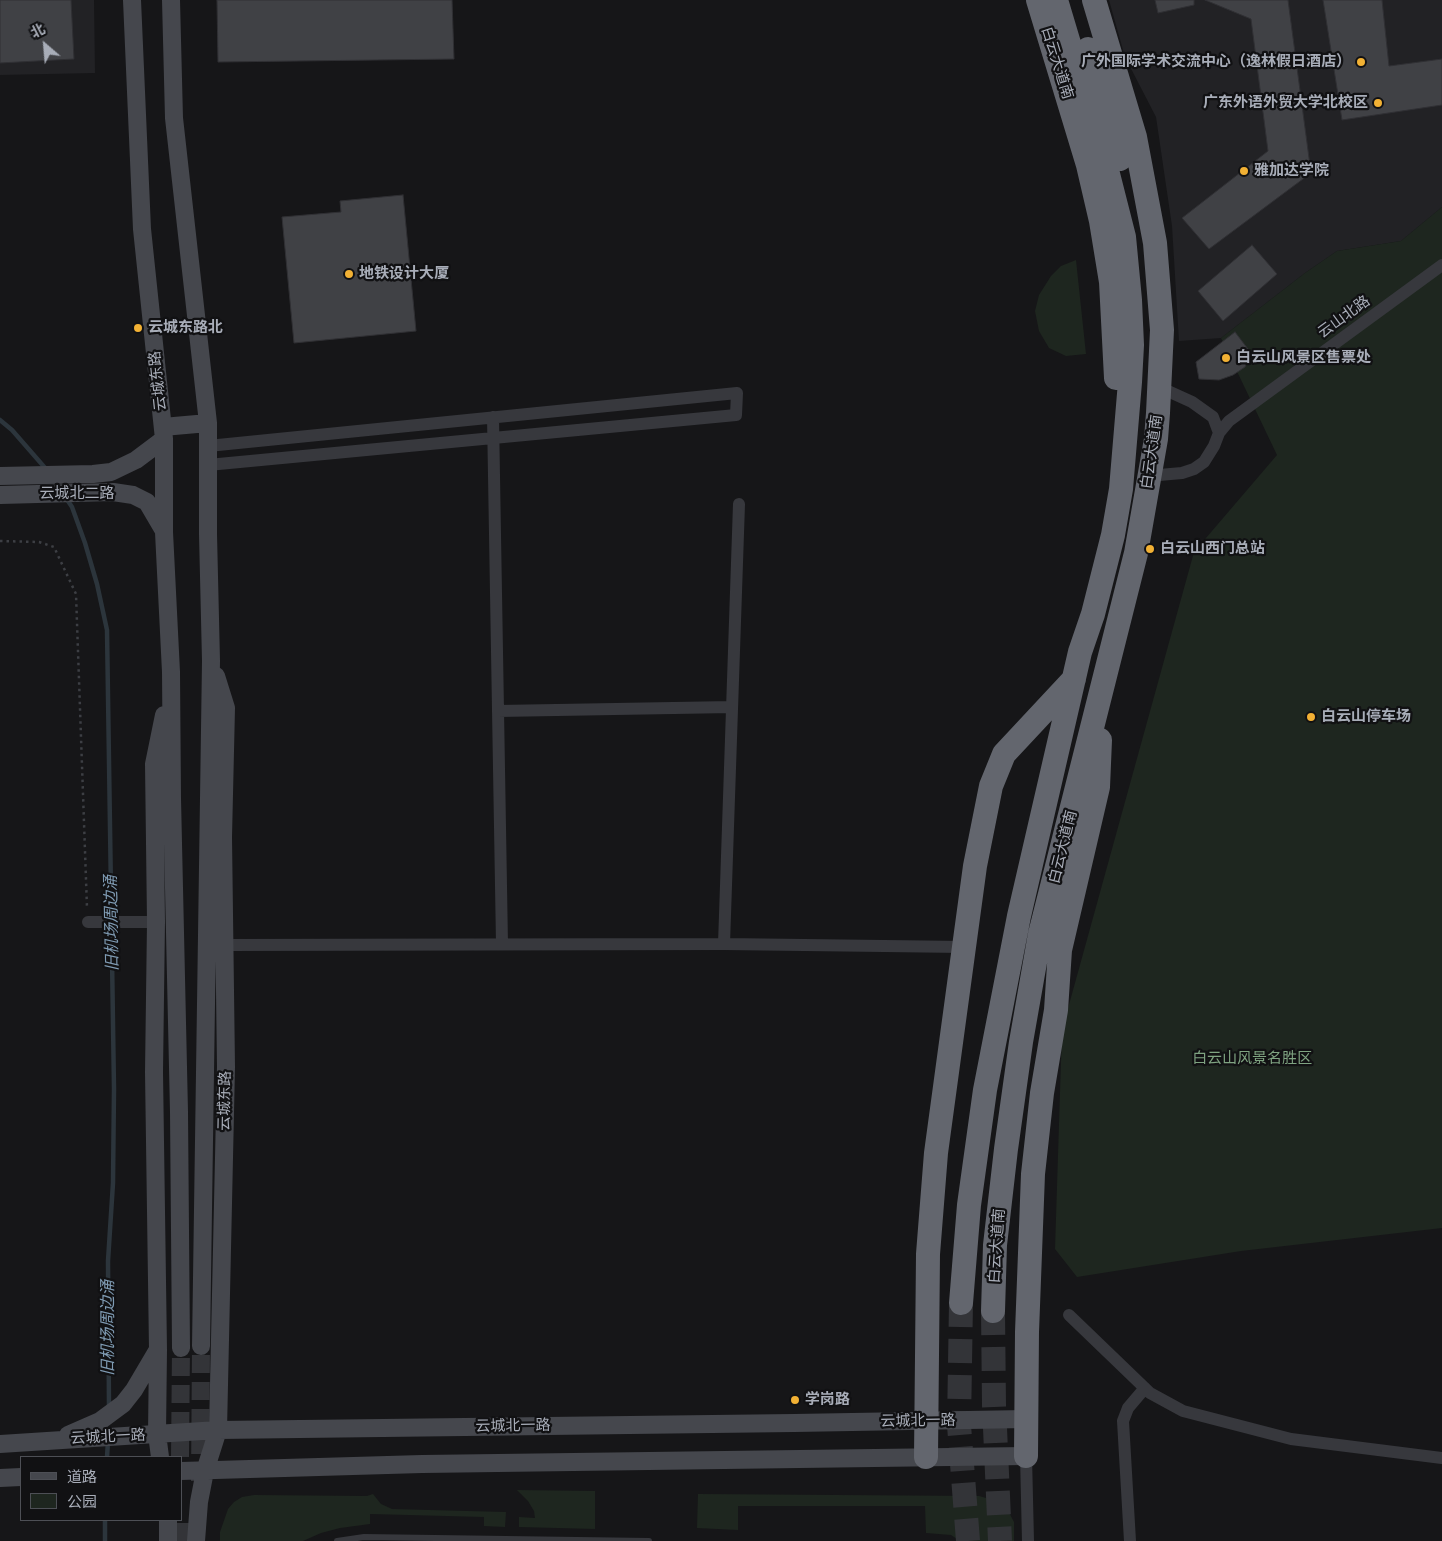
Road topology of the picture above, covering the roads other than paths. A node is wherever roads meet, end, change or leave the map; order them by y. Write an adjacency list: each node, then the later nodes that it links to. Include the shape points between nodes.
1 (132, 0): 9 (street, 云城东路, via 142,229)
2 (171, 0): 8 (street, 云城东路, via 174,118)
3 (1056, 0): 6 (highway, 白云大道南, via 1129,189); 21 (highway, 白云大道南, via 1124,237 1132,345 1122,481 1113,535)
4 (1094, 0): 6 (highway, 白云大道南, via 1135,137 1150,209 1161,304)
5 (1442, 265): 10 (street, 云山北路, via 1229,421)
6 (1159, 387): 10 (street, via 1192,402 1213,417); 15 (highway, 白云大道南, via 1156,439)
7 (494, 417): 11 (street); 11 (street, via 737,392 736,415); 12 (street)
8 (208, 423): 9 (street); 12 (street, 云城东路)
9 (164, 433): 14 (street, 云城北二路, via 136,460 111,472); 18 (street, 云城东路)
10 (1219, 433): 15 (street, 云山北路, via 1204,462 1194,469)
11 (494, 438): 13 (street); 24 (street)
12 (208, 446): 13 (street, 云城东路)
13 (208, 466): 19 (street, 云城东路)
14 (0, 476)
15 (1148, 476): 22 (highway, 白云大道南, via 1136,553)
16 (0, 495): 18 (street, 云城北二路, via 126,494 147,502)
17 (739, 504): 23 (street)
18 (164, 532): 20 (street, 云城东路)
19 (211, 661): 29 (street, 云城东路, via 226,708); 34 (street, 云城东路)
20 (171, 672): 26 (street, 云城东路, via 154,764); 35 (street, 云城东路)
21 (1074, 679): 30 (highway, via 1004,754 990,795 975,866); 31 (highway, 白云大道南, via 1019,916 985,1090 969,1205)
22 (1102, 694): 32 (highway, 白云大道南, via 1040,934 1020,1042 996,1245); 38 (highway, via 1098,787 1060,950 1056,1010 1033,1174)
23 (732, 707): 24 (street); 28 (street)
24 (498, 711): 27 (street)
25 (88, 922): 26 (street)
26 (148, 923): 36 (street, 云城东路, via 154,1072)
27 (502, 944): 28 (street); 29 (street)
28 (724, 944): 30 (street)
29 (224, 945): 40 (street, 云城东路, via 226,1067)
30 (964, 947): 39 (highway, via 936,1153 930,1226)
31 (961, 1303)
32 (993, 1311)
33 (1069, 1315): 37 (street)
34 (201, 1346)
35 (181, 1348)
36 (158, 1350): 41 (street, 云城东路); 42 (street, via 123,1404 100,1421)
37 (1145, 1388): 47 (street, via 1150,1394 1184,1411 1291,1440); 58 (street, via 1128,1408 1123,1421)
38 (1026, 1419): 39 (street, 云城北一路); 45 (highway)
39 (926, 1421): 40 (street, 云城北一路); 46 (highway)
40 (218, 1430): 41 (street, 云城北一路); 49 (street, 云城东路)
41 (157, 1434): 42 (street, 云城北一路); 44 (street, 云城东路)
42 (56, 1440): 43 (street, 云城北一路)
43 (0, 1444)
44 (160, 1456)
45 (1026, 1456): 46 (street); 57 (street)
46 (926, 1458): 49 (street, via 422,1464)
47 (1442, 1458)
48 (182, 1471): 49 (street)
49 (205, 1471): 54 (street, 云城东路)
50 (20, 1477): 51 (street)
51 (0, 1478)
52 (168, 1521): 53 (street)
53 (168, 1541)
54 (196, 1541)
55 (337, 1541): 56 (lane, via 364,1537)
56 (649, 1541)
57 (1028, 1541)
58 (1130, 1541)

